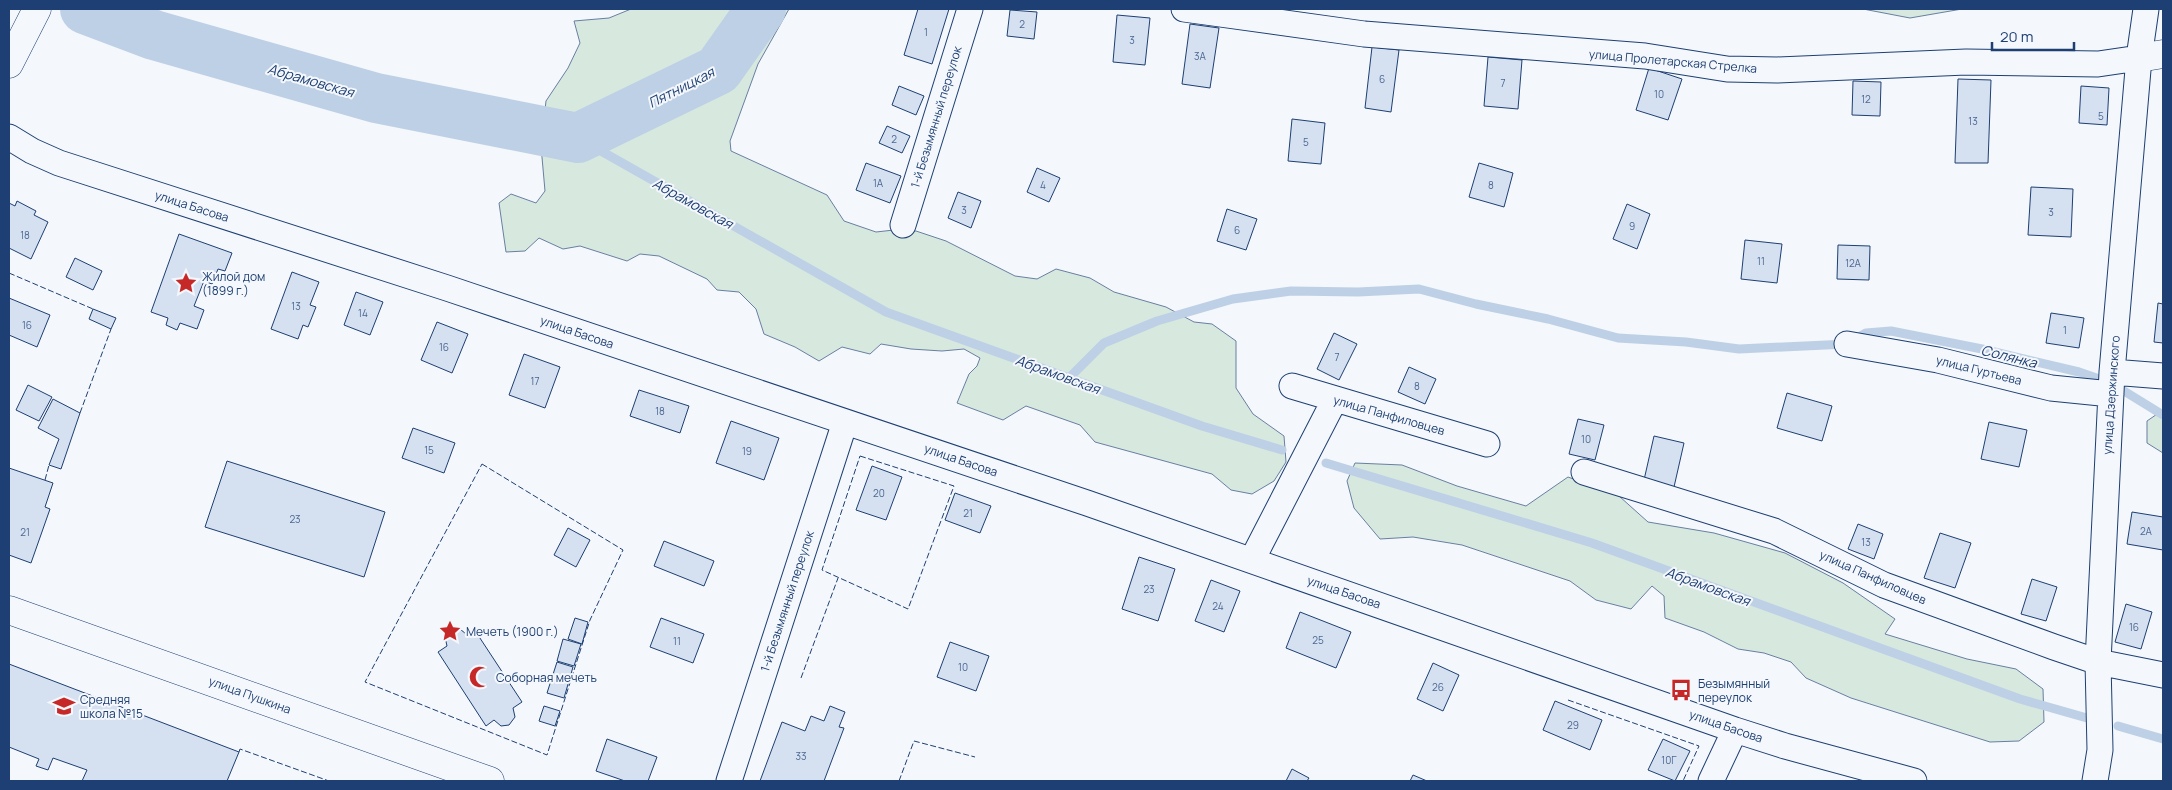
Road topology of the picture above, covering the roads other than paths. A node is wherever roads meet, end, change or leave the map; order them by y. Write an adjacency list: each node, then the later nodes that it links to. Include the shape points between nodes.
1 (37, 9): 6 (street)
2 (970, 9): 8 (street, 1-й Безымянный переулок)
3 (1184, 9): 5 (street, улица Пролетарская Стрелка, via 1364,34 1645,56 1728,68 1777,70 1966,62 2098,64)
4 (2146, 9): 5 (street, улица Дзержинского)
5 (2151, 56): 11 (street, улица Дзержинского)
6 (9, 64)
7 (9, 137): 14 (street, улица Басова, via 59,162)
8 (903, 225)
9 (1847, 344): 11 (street, улица Гуртьева, via 1938,360 2052,388)
10 (2163, 376): 11 (street, улица Гуртьева)
11 (2111, 383): 19 (street, улица Дзержинского)
12 (1292, 386): 13 (street, улица Панфиловцев)
13 (1335, 399): 15 (street, улица Панфиловцев); 17 (street)
14 (845, 422): 17 (street, улица Басова); 23 (street, 1-й Безымянный переулок)
15 (1487, 444)
16 (1584, 472): 19 (street, улица Панфиловцев, via 1774,531 1884,585)
17 (1252, 560): 21 (street, улица Басова)
18 (9, 610): 22 (street, улица Пушкина)
19 (2098, 662): 20 (street, улица Панфиловцев); 26 (street, улица Дзержинского, via 2100,750)
20 (2163, 675)
21 (1735, 730): 24 (street); 25 (street, улица Басова)
22 (490, 781)
23 (729, 781)
24 (1710, 781)
25 (1914, 781)
26 (2094, 781)

